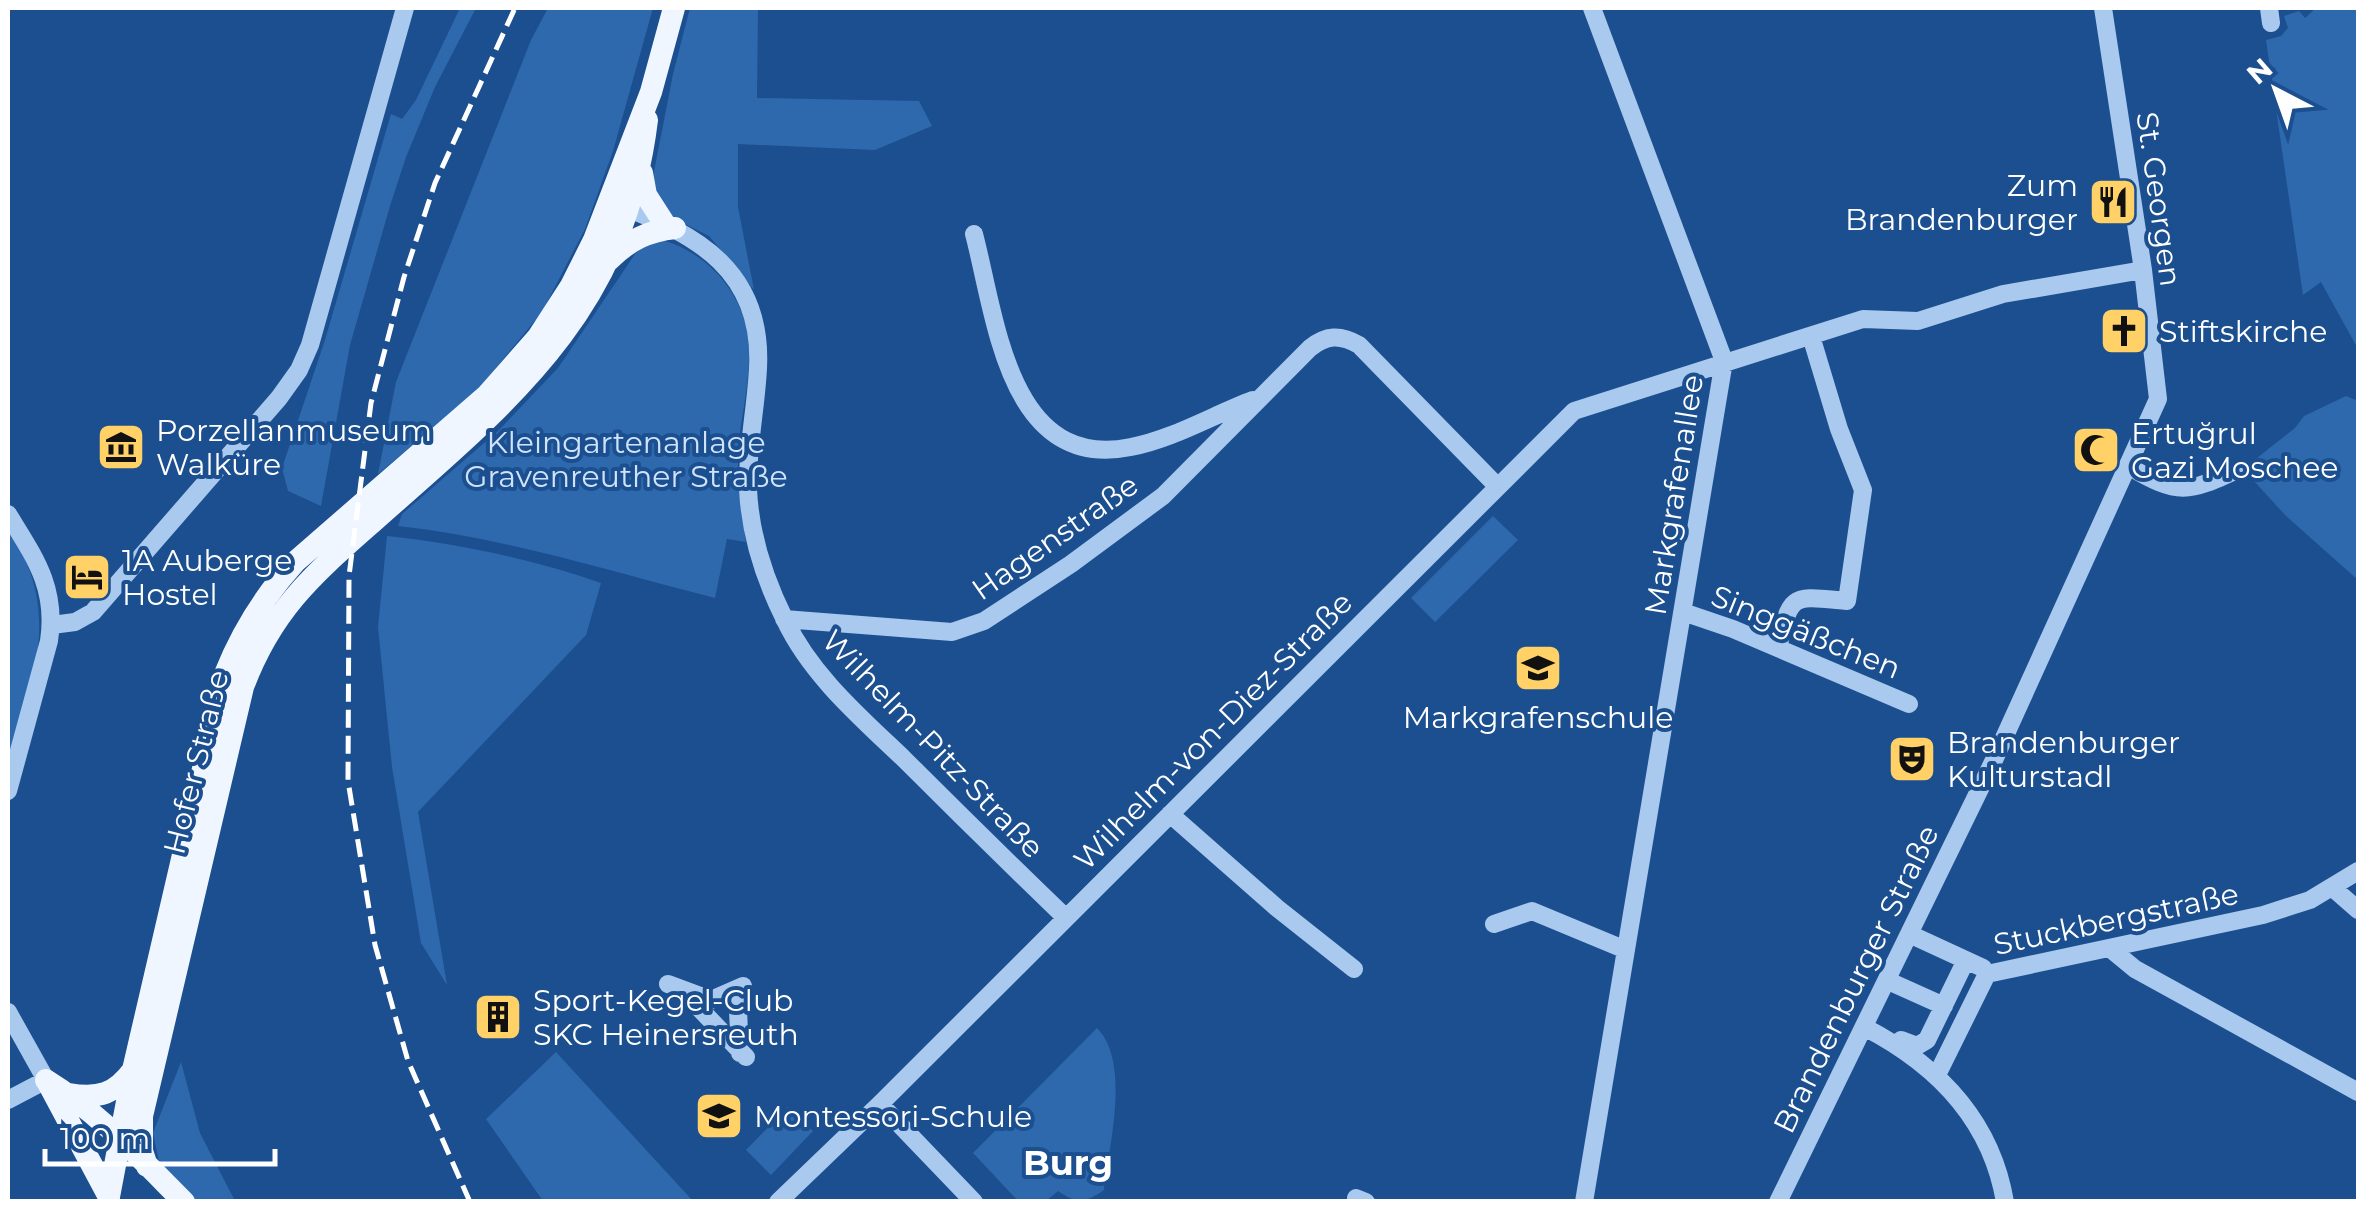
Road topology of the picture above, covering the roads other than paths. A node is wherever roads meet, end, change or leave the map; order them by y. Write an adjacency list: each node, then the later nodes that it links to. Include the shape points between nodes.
1 (405, 8): 22 (street, via 298,370 93,612)
2 (674, 8): 5 (main road, Hofer Straße)
3 (1592, 8): 13 (street, Markgrafenallee)
4 (2102, 8): 11 (street, St. Georgen)
5 (651, 92): 6 (main road, Hofer Straße); 7 (main road, Hofer Straße)
6 (642, 158): 7 (main road, Hofer Straße); 8 (main road, via 646,195)
7 (618, 205): 8 (street, Wilhelm-Pitz-Straße); 10 (main road, Hofer Straße); 44 (main road, Hofer Straße, via 538,337 488,394 295,562 238,640 224,674)
8 (670, 226): 10 (main road, via 635,238); 21 (street, Wilhelm-Pitz-Straße, via 716,255 756,324 748,492 756,544)
9 (974, 234): 14 (street, Hagenstraße, via 1012,377 1028,409 1055,435 1089,447 1131,447)
10 (607, 262): 54 (main road, Hofer Straße, via 548,357 492,417 308,580 261,644 243,687 142,1116)
11 (2142, 270): 12 (street, Wilhelm-von-Diez-Straße, via 2003,294 1918,320 1863,319); 15 (street, St. Georgen)
12 (1811, 336): 13 (street, Wilhelm-von-Diez-Straße); 23 (street, via 1863,490 1847,601 1794,601)
13 (1724, 362): 18 (street, Wilhelm-von-Diez-Straße, via 1574,411); 20 (street, Markgrafenallee)
14 (1258, 398): 18 (street, Hagenstraße, via 1316,343 1347,338); 21 (street, Hagenstraße, via 1148,508 984,621 952,632)
15 (2158, 399): 16 (street, Brandenburger Straße)
16 (2128, 466): 17 (street, via 2180,490); 43 (street, Brandenburger Straße)
17 (2239, 469)
18 (1498, 487): 26 (street, Wilhelm-von-Diez-Straße)
19 (8, 514): 22 (street, via 48,585)
20 (1683, 612): 23 (street, Singgäßchen); 33 (street, Markgrafenallee)
21 (784, 619): 30 (street, Wilhelm-Pitz-Straße, via 845,702)
22 (52, 625): 25 (street)
23 (1778, 648): 24 (street, Singgäßchen)
24 (1908, 704)
25 (8, 791)
26 (1170, 814): 30 (street, Wilhelm-von-Diez-Straße); 37 (street)
27 (2358, 871): 28 (street, Stuckbergstraße)
28 (2334, 888): 29 (street); 34 (street, Stuckbergstraße, via 2262,915)
29 (2358, 910)
30 (1066, 918): 50 (street, Wilhelm-von-Diez-Straße)
31 (1494, 924): 33 (street, via 1532,911)
32 (1918, 938): 36 (street)
33 (1626, 950): 59 (street, Markgrafenallee)
34 (2112, 950): 45 (street, Stuckbergstraße, via 1987,974); 47 (street)
35 (2008, 958): 36 (street)
36 (1976, 965): 41 (street)
37 (1354, 969)
38 (668, 984): 40 (street)
39 (1896, 984): 41 (street)
40 (701, 996): 40 (street, via 711,1000 740,987 742,1056 699,1008)
41 (1944, 1006): 43 (street, via 1922,1045)
42 (8, 1012): 46 (street)
43 (1872, 1027): 45 (street); 60 (street, Brandenburger Straße)
44 (133, 1070): 48 (main road, via 100,1096); 53 (main road, Hofer Straße)
45 (1937, 1074): 61 (street, via 1984,1138)
46 (46, 1080): 48 (main road); 49 (street); 52 (main road)
47 (2358, 1092)
48 (69, 1094): 51 (main road)
49 (8, 1100)
50 (880, 1104): 57 (street, Wilhelm-von-Diez-Straße); 58 (street)
51 (99, 1120): 52 (main road, via 86,1118); 53 (main road)
52 (72, 1128): 55 (main road)
53 (120, 1139): 54 (main road); 55 (main road, Hofer Straße)
54 (148, 1166): 56 (main road)
55 (109, 1200)
56 (184, 1202)
57 (778, 1202)
58 (974, 1202)
59 (1584, 1202)
60 (1778, 1202)
61 (2006, 1202)

